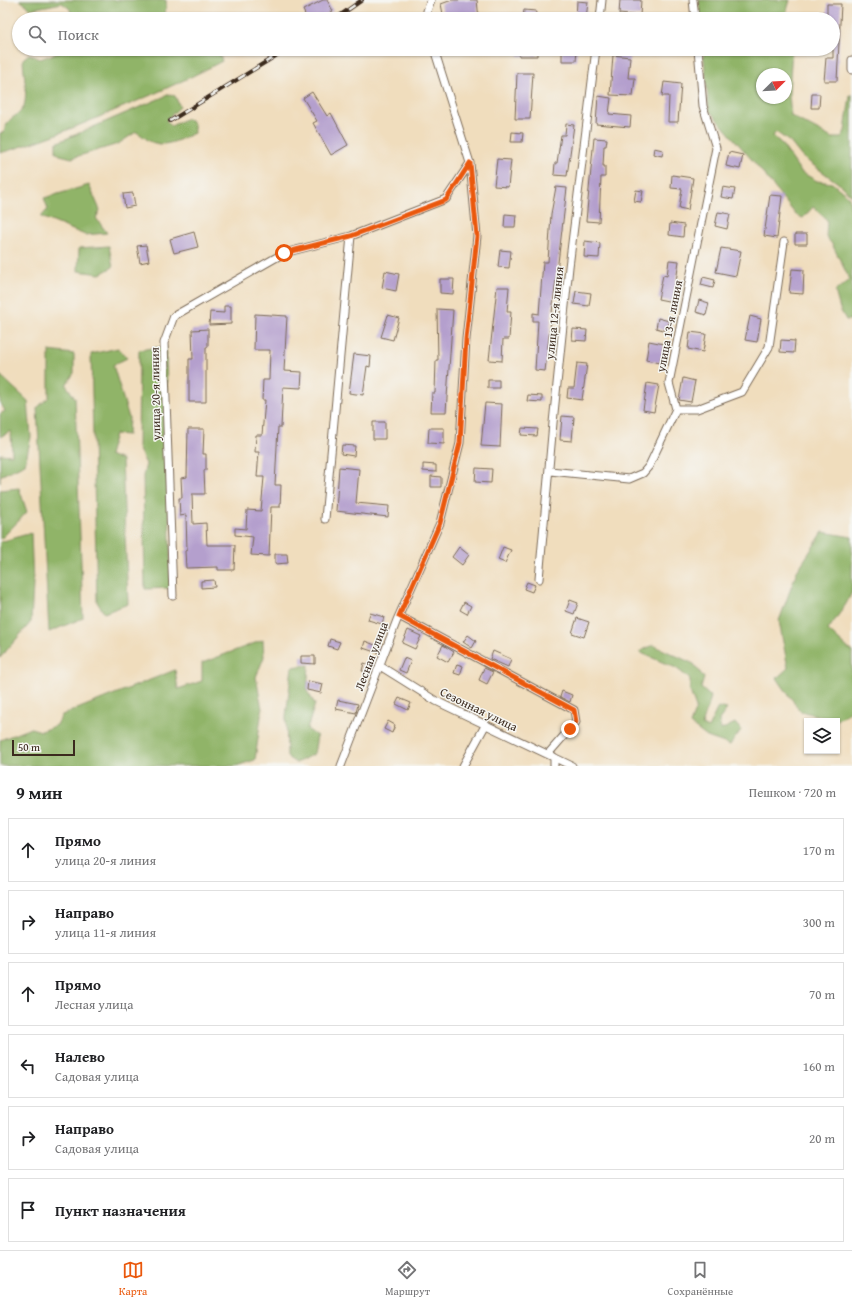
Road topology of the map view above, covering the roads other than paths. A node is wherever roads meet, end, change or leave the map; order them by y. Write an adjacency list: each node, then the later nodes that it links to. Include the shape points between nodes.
1 (431, 0): 4 (street)
2 (602, 0): 5 (street)
3 (693, 0): 6 (street)
4 (427, 12)
5 (601, 12)
6 (694, 12)
7 (436, 56): 12 (street, Лесная улица)
8 (595, 56): 16 (street, улица 12-я линия, via 553,423)
9 (699, 56): 15 (street, улица 13-я линия, via 703,106 716,148 669,383)
10 (852, 60): 11 (street)
11 (852, 70)
12 (470, 163): 13 (street, улица 20-я линия, via 446,200); 20 (street, Лесная улица, via 477,236 466,339 460,443 440,523)
13 (351, 236): 17 (street); 19 (street, улица 20-я линия, via 284,253 174,316 164,343)
14 (784, 242): 15 (street, via 769,347 742,392 696,410)
15 (676, 409): 16 (street, via 649,466 643,473 629,479)
16 (550, 471): 18 (street, улица 12-я линия)
17 (325, 519)
18 (539, 580)
19 (172, 596)
20 (399, 616): 21 (street, Лесная улица); 23 (street, via 574,710 576,722)
21 (380, 666): 22 (street, Сезонная улица, via 436,701); 24 (street, Лесная улица)
22 (486, 724): 23 (street, Сезонная улица); 25 (street)
23 (551, 755): 26 (street); 27 (street, Сезонная улица)
24 (341, 766)
25 (463, 766)
26 (554, 766)
27 (572, 766)

